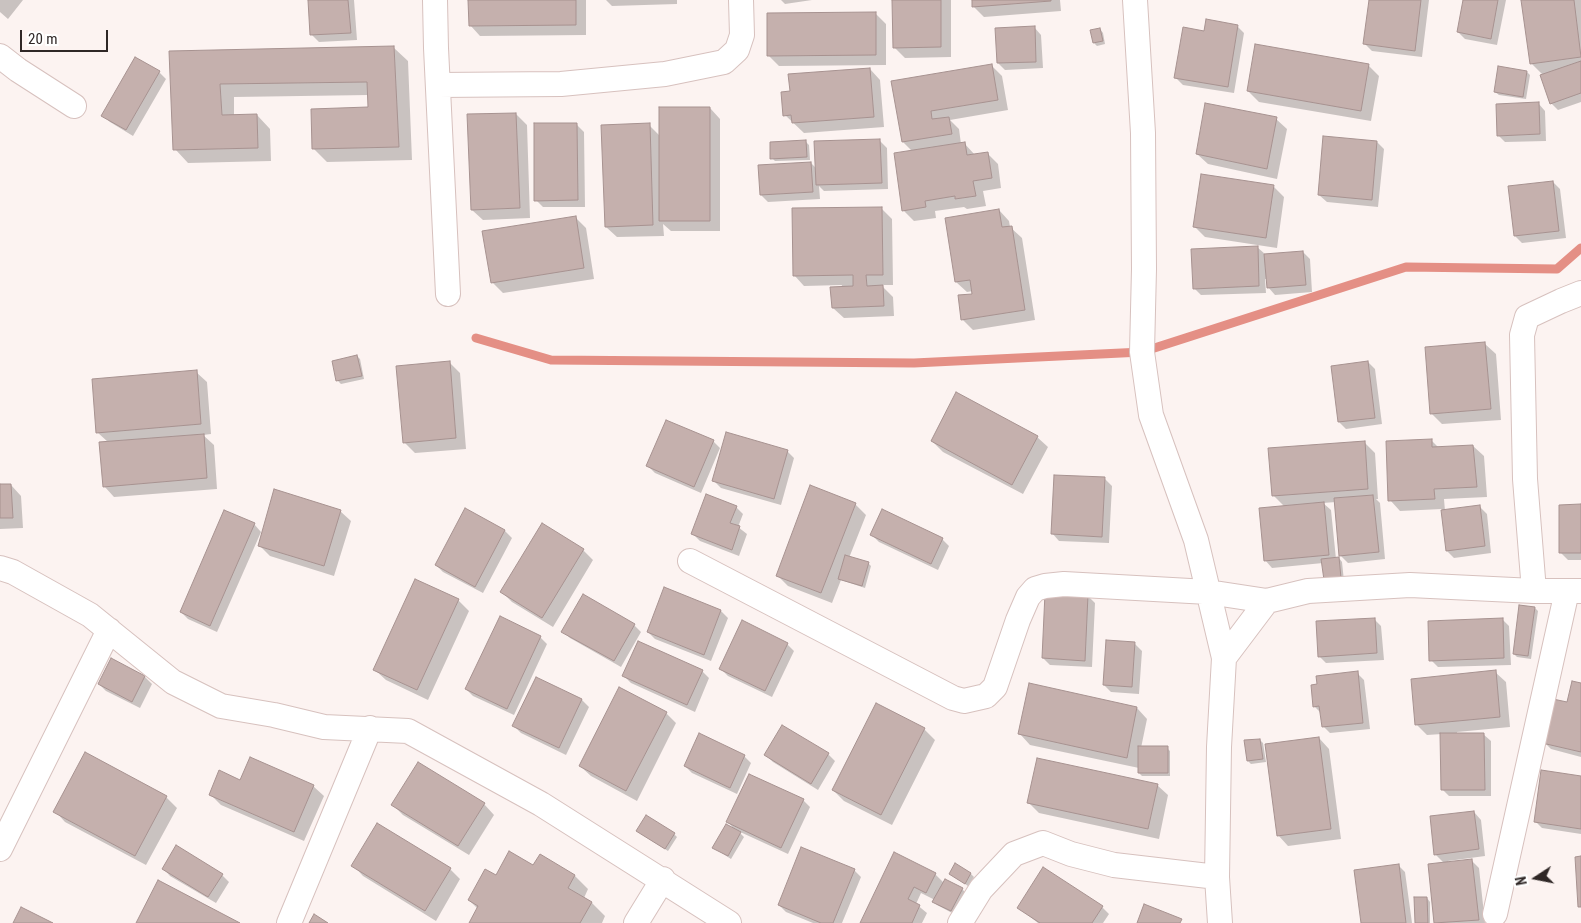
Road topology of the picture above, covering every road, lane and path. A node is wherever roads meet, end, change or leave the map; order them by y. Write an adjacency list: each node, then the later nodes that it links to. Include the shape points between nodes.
1 (435, 0): 5 (street)
2 (741, 0): 5 (street, via 742,35 737,50 724,62 665,74 561,84)
3 (1135, 0): 13 (street, via 1143,133 1142,352 1151,415 1194,532)
4 (0, 56): 6 (street)
5 (438, 85): 8 (street)
6 (74, 106)
7 (1581, 293): 11 (street, via 1527,317 1522,335 1525,479)
8 (448, 294)
9 (690, 561): 13 (street, via 953,698 964,700 986,696 995,687 1018,620 1035,589 1064,584)
10 (0, 568): 15 (street, via 90,615)
11 (1534, 591): 12 (street); 14 (street, via 1410,585 1308,590)
12 (1574, 591): 21 (street)
13 (1208, 592): 14 (street); 16 (street)
14 (1267, 601): 16 (street)
15 (109, 630): 17 (street, via 174,682 221,706 324,727); 18 (street)
16 (1224, 658): 19 (street)
17 (370, 728): 20 (street, via 408,731 416,735 542,804); 22 (street)
18 (0, 849)
19 (1216, 877): 25 (street, via 1114,865 1071,854 1043,842 1014,854 981,889); 26 (street)
20 (662, 879): 23 (street); 24 (street)
21 (1495, 914)
22 (289, 923)
23 (636, 923)
24 (729, 923)
25 (960, 923)
26 (1220, 923)

